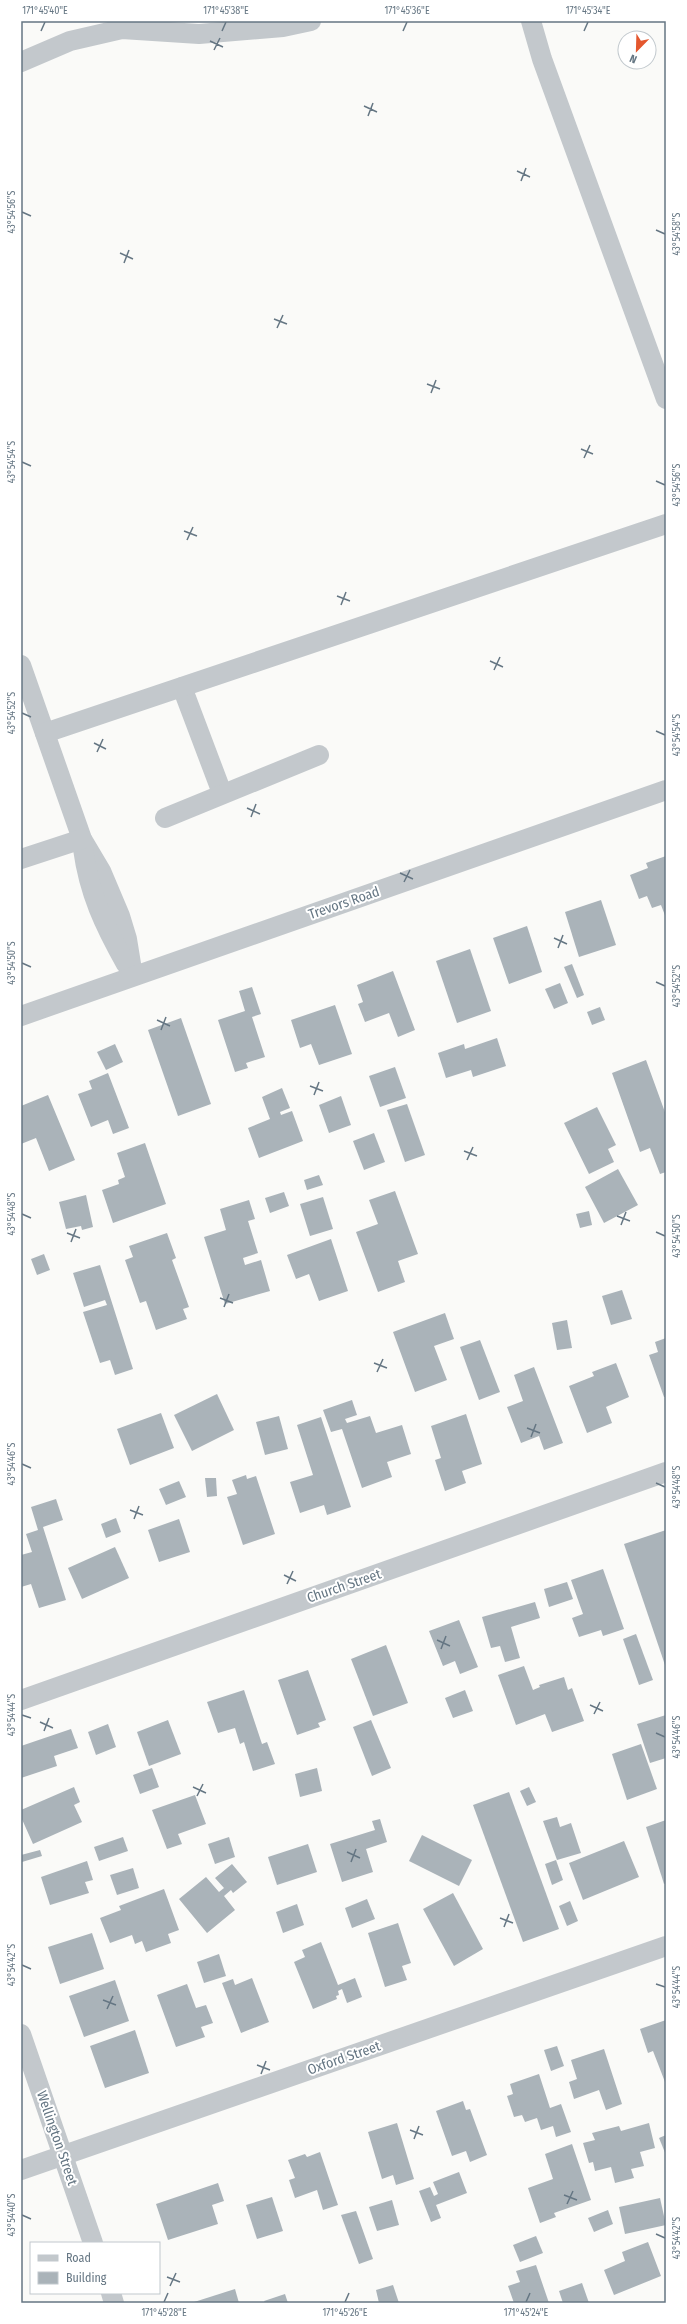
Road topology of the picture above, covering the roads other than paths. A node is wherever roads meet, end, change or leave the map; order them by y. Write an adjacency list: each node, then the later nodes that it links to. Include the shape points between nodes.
1 (311, 21): 3 (street, via 283,27 199,34 122,28 70,41)
2 (531, 21): 4 (street, via 542,59)
3 (21, 62)
4 (666, 399)
5 (666, 524): 7 (street)
6 (21, 665): 8 (street)
7 (182, 687): 8 (street); 11 (street)
8 (45, 733): 13 (street)
9 (318, 755): 11 (street)
10 (666, 790): 15 (street, Trevors Road)
11 (222, 793): 12 (street)
12 (165, 818)
13 (82, 839): 14 (street); 15 (street, via 93,897 107,930)
14 (21, 859)
15 (133, 976): 16 (street, Trevors Road)
16 (21, 1016)
17 (666, 1472): 18 (street, Church Street)
18 (21, 1700)
19 (666, 1946): 21 (street, Oxford Street)
20 (21, 2034): 21 (street, Wellington Street)
21 (63, 2155): 22 (street, Oxford Street); 23 (street, Wellington Street)
22 (21, 2170)
23 (93, 2242)

